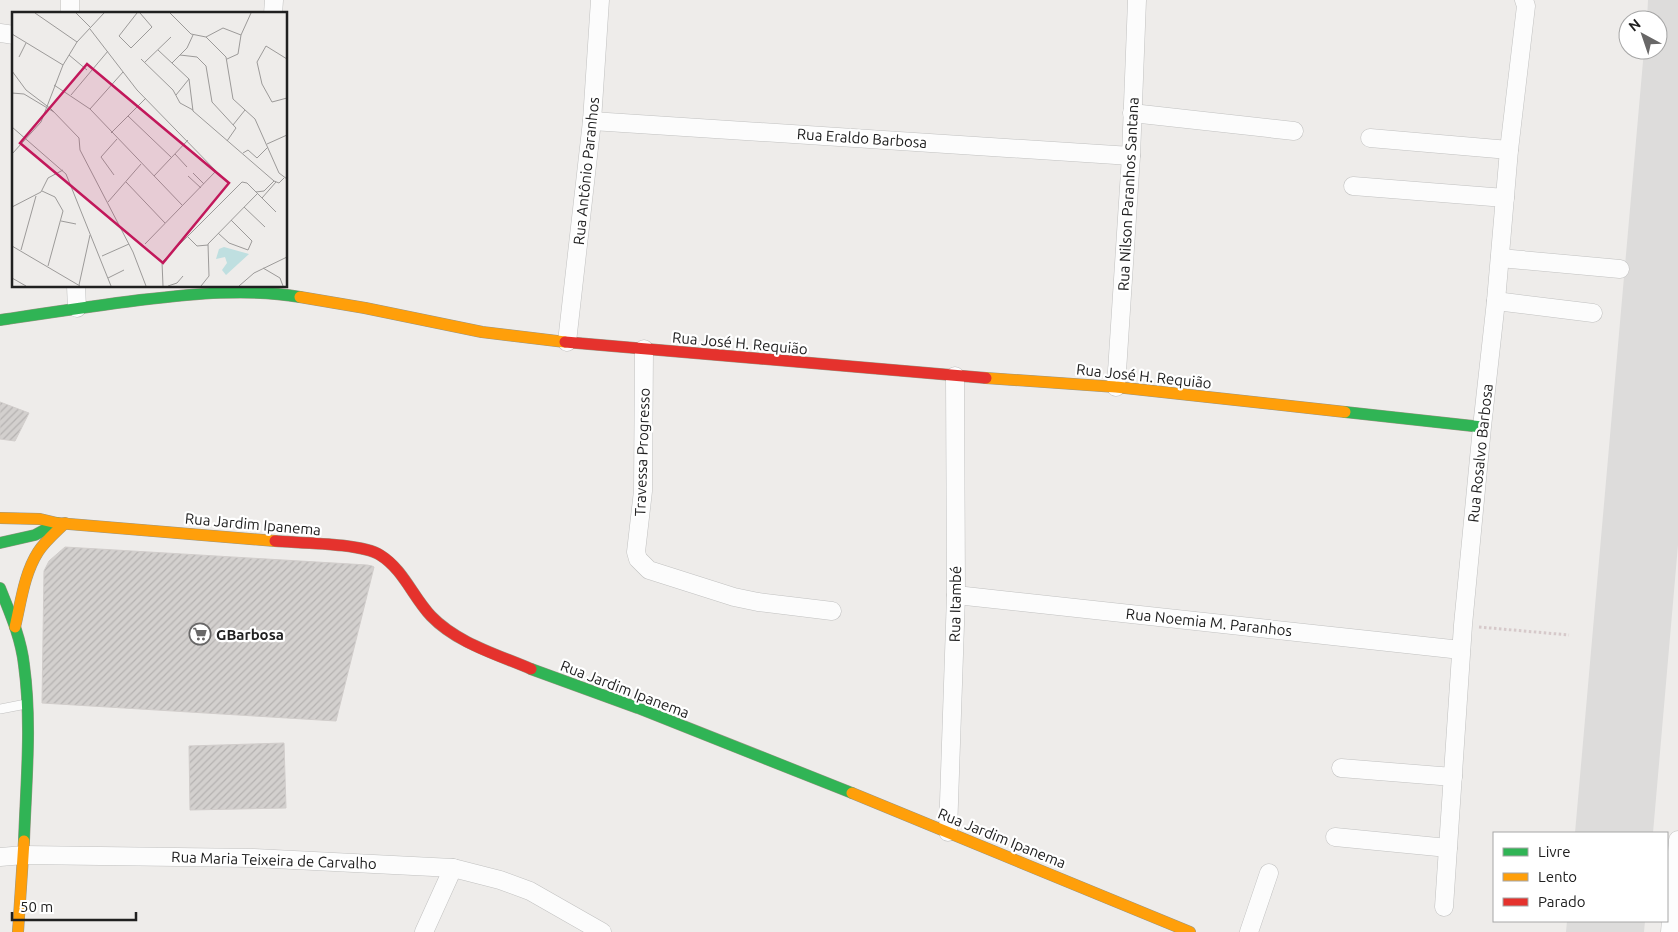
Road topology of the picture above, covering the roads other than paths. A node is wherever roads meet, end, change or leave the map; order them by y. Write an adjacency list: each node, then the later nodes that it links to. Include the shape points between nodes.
1 (600, 0): 5 (street, Rua Antônio Paranhos)
2 (1137, 0): 4 (street, Rua Nilson Paranhos Santana)
3 (1524, 0): 8 (street, Rua Rosalvo Barbosa, via 1526,6)
4 (1132, 113): 6 (street); 9 (street, Rua Nilson Paranhos Santana)
5 (592, 121): 9 (street, Rua Eraldo Barbosa); 20 (street, Rua Antônio Paranhos)
6 (1294, 131)
7 (1370, 138): 8 (street)
8 (1509, 150): 11 (street, Rua Rosalvo Barbosa)
9 (1131, 156): 23 (street, Rua Nilson Paranhos Santana)
10 (1353, 186): 11 (street)
11 (1505, 198): 12 (street, Rua Rosalvo Barbosa)
12 (1500, 258): 13 (street); 16 (street, Rua Rosalvo Barbosa)
13 (1620, 269)
14 (76, 288): 17 (street)
15 (287, 290): 17 (street, Rua José H. Requião, via 186,295); 20 (street, Rua José H. Requião, via 482,332)
16 (1496, 301): 18 (street); 24 (street, Rua Rosalvo Barbosa)
17 (77, 308): 19 (street, Rua José H. Requião)
18 (1594, 312)
19 (0, 320)
20 (567, 342): 21 (street, Rua José H. Requião)
21 (644, 349): 22 (street, Rua José H. Requião); 30 (street, Travessa Progresso, via 645,441 638,559 649,570 734,597)
22 (955, 376): 23 (street, Rua José H. Requião); 29 (street, Rua Itambé)
23 (1116, 387): 24 (street, Rua José H. Requião)
24 (1482, 427): 32 (street, Rua Rosalvo Barbosa)
25 (0, 518): 26 (street, Rua Jardim Ipanema)
26 (61, 523): 27 (street, via 35,535); 31 (street, via 37,553 30,568); 37 (street, Rua Jardim Ipanema, via 362,548 379,554 394,566 429,614 442,628 456,636 536,671 638,708)
27 (0, 543)
28 (1, 592): 31 (street)
29 (956, 595): 32 (street, Rua Noemia M. Paranhos); 37 (street, Rua Itambé)
30 (832, 611)
31 (15, 627): 33 (street, via 24,664)
32 (1461, 650): 36 (street, Rua Rosalvo Barbosa)
33 (26, 704): 34 (lane); 41 (street)
34 (0, 708)
35 (1341, 768): 36 (street)
36 (1453, 777): 40 (street, Rua Rosalvo Barbosa)
37 (948, 832): 49 (street, Rua Jardim Ipanema)
38 (1335, 837): 40 (street)
39 (1678, 840): 51 (street)
40 (1448, 848): 45 (street, Rua Rosalvo Barbosa)
41 (24, 855): 42 (street, Rua Maria Teixeira de Carvalho); 43 (street, Rua Maria Teixeira de Carvalho, via 254,858); 46 (street)
42 (0, 856)
43 (452, 868): 47 (street); 48 (street, Rua Maria Teixeira de Carvalho, via 530,891)
44 (1269, 873): 50 (street)
45 (1444, 907)
46 (18, 932)
47 (424, 932)
48 (602, 932)
49 (1190, 932)
50 (1249, 932)
51 (1670, 932)

